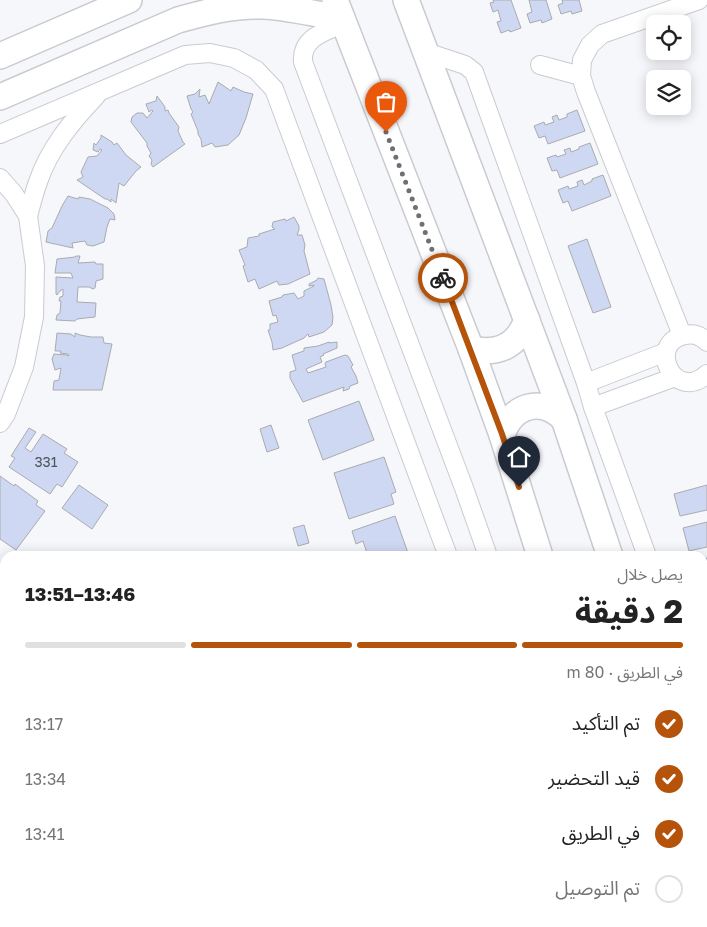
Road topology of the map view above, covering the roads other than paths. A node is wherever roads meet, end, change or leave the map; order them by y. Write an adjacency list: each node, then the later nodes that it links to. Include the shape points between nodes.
1 (129, 0): 7 (street)
2 (406, 0): 6 (street)
3 (698, 0): 9 (street, via 602,34 590,45 582,60)
4 (262, 3): 5 (street, via 290,10); 11 (street, via 219,9 178,20)
5 (340, 14): 18 (street); 28 (street, via 307,44 302,62)
6 (426, 52): 15 (street); 22 (street, via 465,65 474,72)
7 (0, 56)
8 (540, 65): 9 (street)
9 (581, 76): 16 (street)
10 (101, 91): 12 (street); 14 (street, via 76,117 54,148 38,181); 27 (street, via 185,55 210,53 234,58 256,70 274,89)
11 (0, 97)
12 (0, 134)
13 (0, 178): 14 (street)
14 (28, 216): 25 (street, via 36,266 34,317 24,367)
15 (527, 320): 18 (street, via 519,336 505,347 488,352); 24 (street)
16 (682, 335): 17 (street, via 697,335); 19 (street, via 674,339)
17 (707, 342)
18 (471, 349): 26 (street)
19 (666, 352): 20 (street, via 668,370); 22 (street)
20 (675, 377): 21 (street, via 689,382); 23 (street)
21 (706, 381)
22 (586, 383): 23 (street)
23 (593, 407): 31 (street)
24 (564, 418): 26 (street, via 550,408 524,408 510,418); 30 (street)
25 (0, 423)
26 (502, 434): 29 (street)
27 (446, 551)
28 (486, 551)
29 (538, 551)
30 (608, 551)
31 (645, 551)

